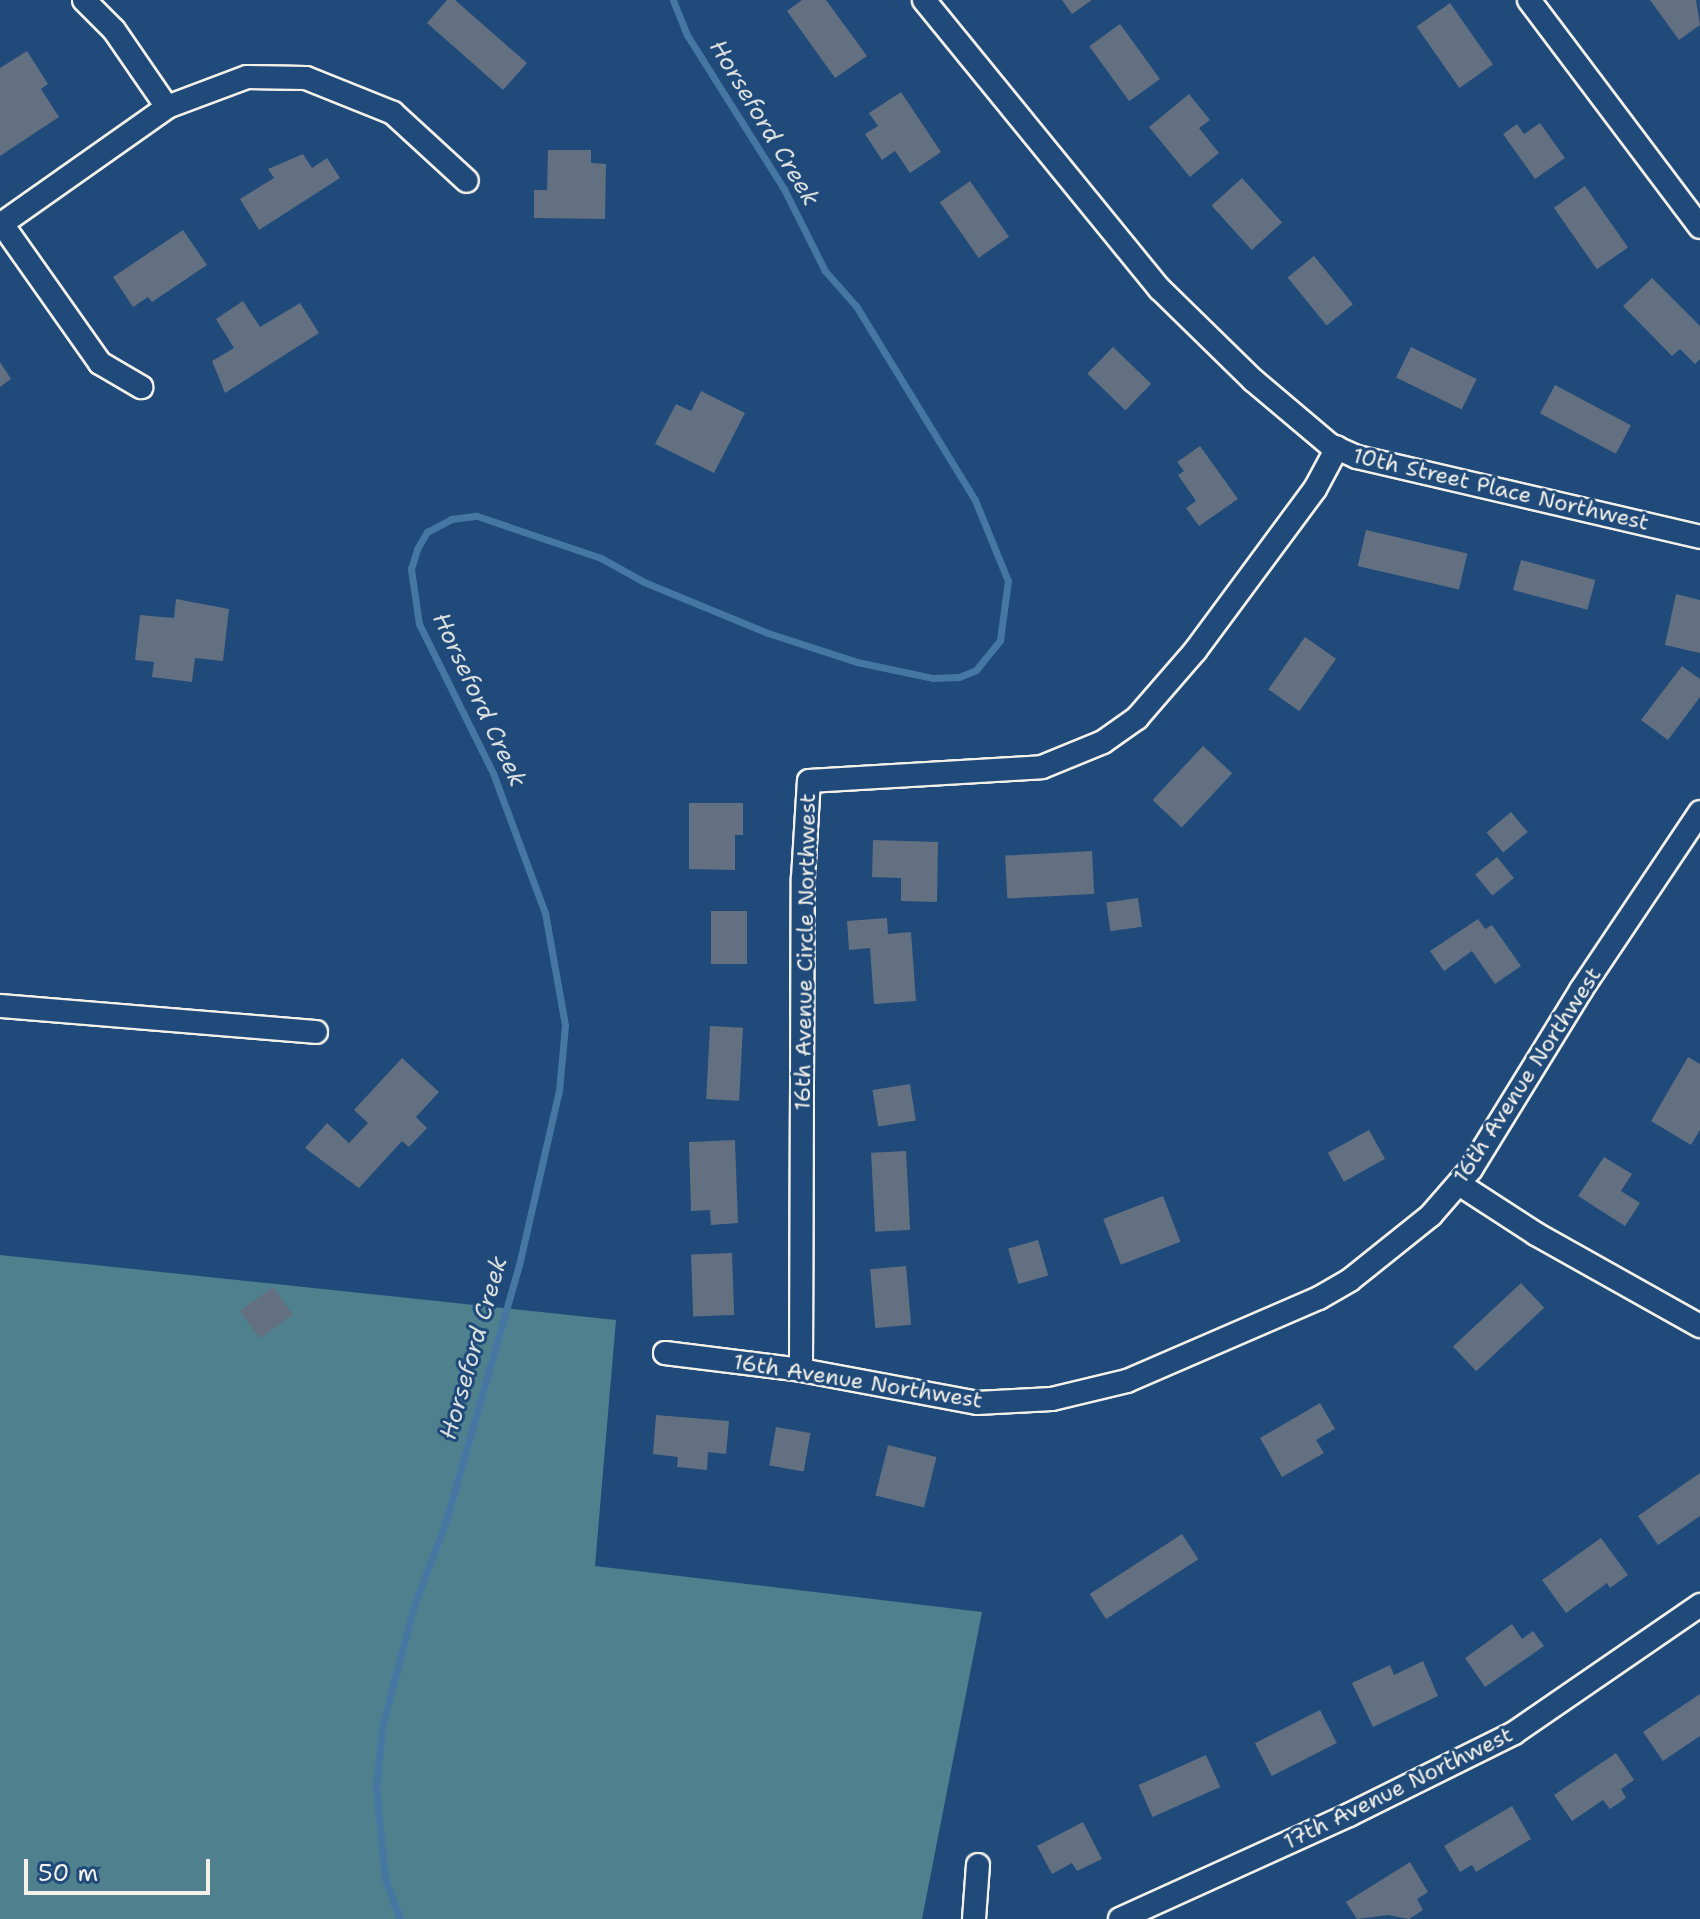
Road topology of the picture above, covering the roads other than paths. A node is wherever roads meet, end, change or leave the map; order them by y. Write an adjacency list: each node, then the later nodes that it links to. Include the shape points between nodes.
1 (84, 0): 4 (street, via 114,30)
2 (924, 0): 9 (street, 10th Street Place Northwest, via 1160,289 1253,380)
3 (1529, 0): 7 (street)
4 (167, 107): 5 (street, via 247,77 306,78 393,113); 6 (street)
5 (467, 181)
6 (1, 224): 8 (street, via 100,363)
7 (1700, 227)
8 (141, 387)
9 (1337, 448): 10 (street, 10th Street Place Northwest); 17 (street, 16th Avenue Circle Northwest, via 1315,489 1195,651 1137,718 1103,742 1042,767 809,781 803,878)
10 (1700, 537)
11 (1700, 812): 14 (street, 16th Avenue Northwest)
12 (0, 1006): 13 (street)
13 (316, 1032)
14 (1459, 1184): 15 (street); 17 (street, 16th Avenue Northwest, via 1431,1215 1350,1280 1267,1323 1127,1381 1052,1399 977,1403)
15 (1700, 1326)
16 (665, 1353): 17 (street, 16th Avenue Northwest)
17 (801, 1370)
18 (1700, 1605): 21 (street, 17th Avenue Northwest, via 1514,1733)
19 (978, 1865): 20 (street)
20 (974, 1919)
21 (1120, 1919)

